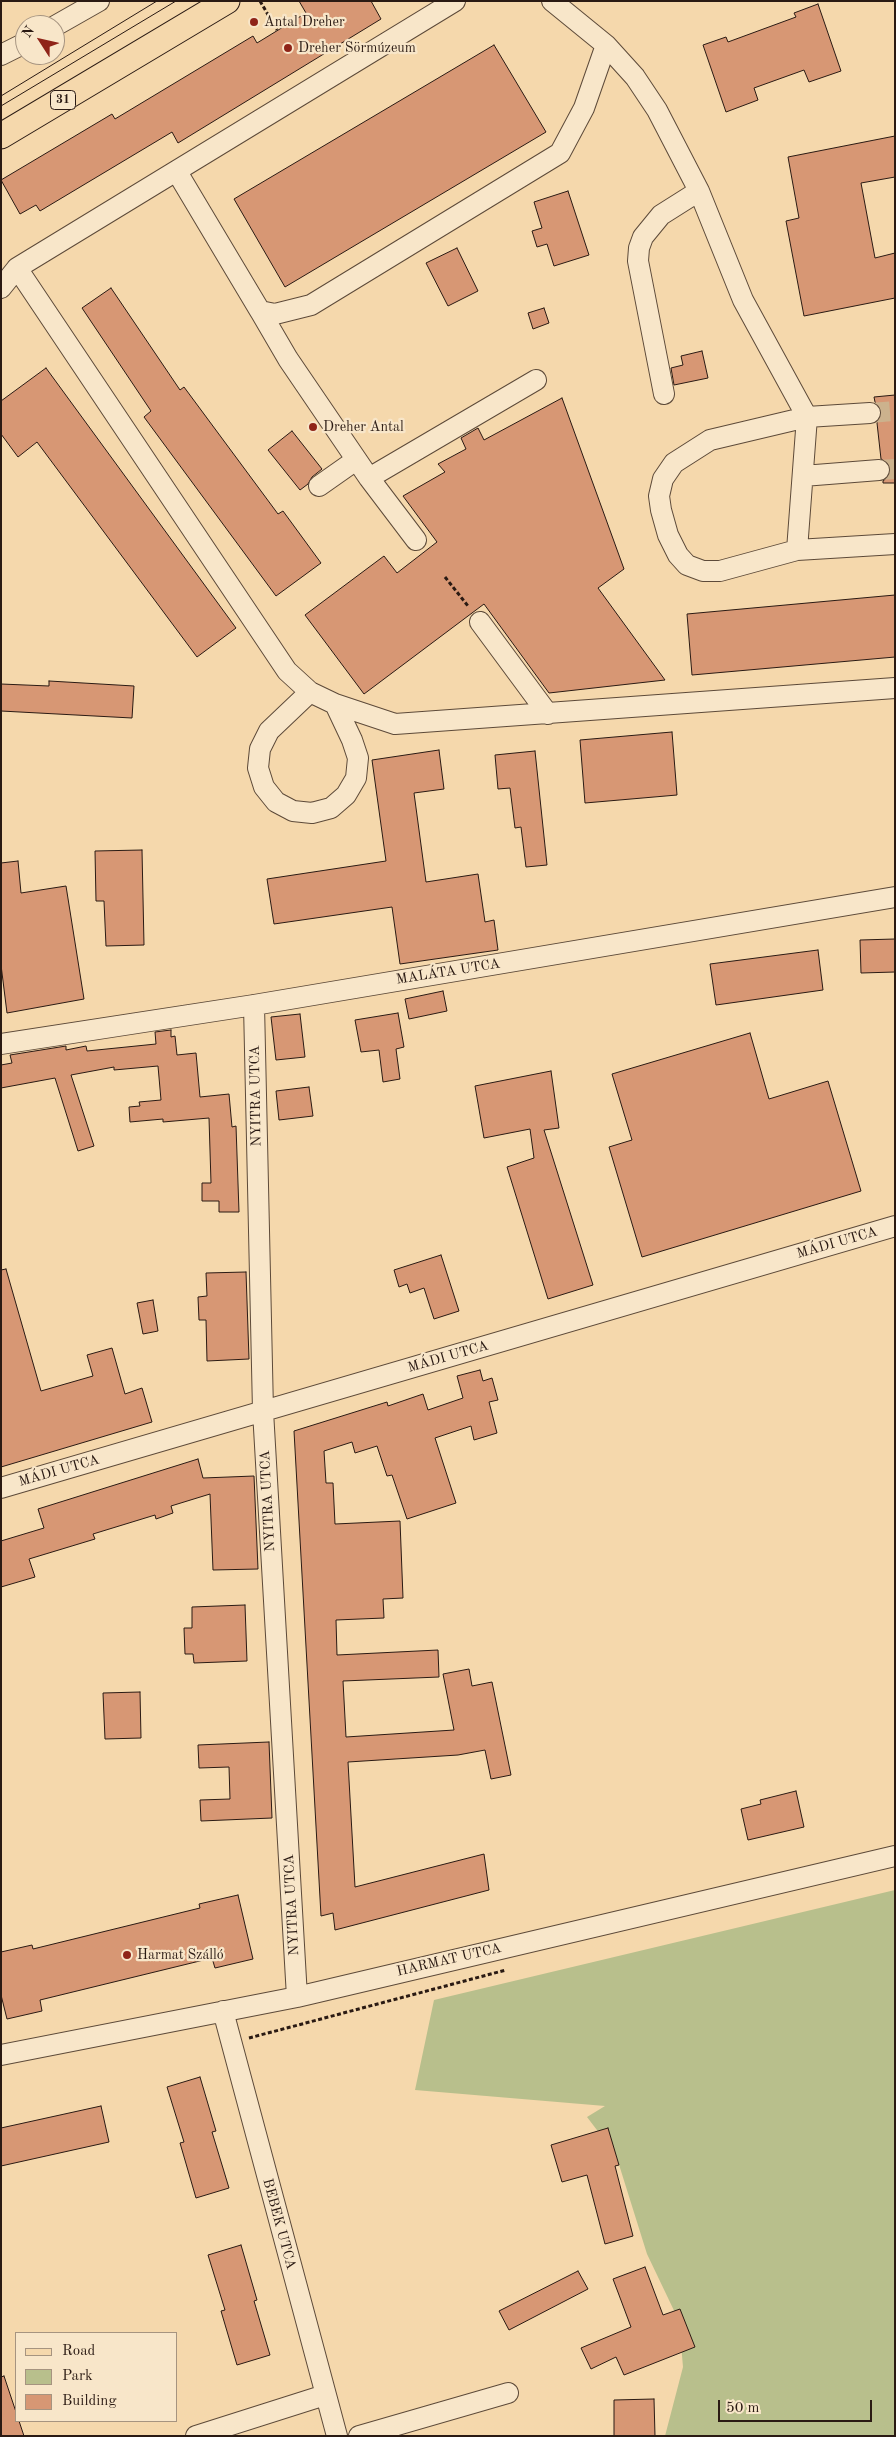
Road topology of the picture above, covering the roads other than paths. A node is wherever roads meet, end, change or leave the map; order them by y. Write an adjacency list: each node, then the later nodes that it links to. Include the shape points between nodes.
1 (99, 1): 5 (street)
2 (227, 1): 9 (main road, 31)
3 (456, 1): 10 (street)
4 (552, 1): 6 (street)
5 (65, 20)
6 (606, 45): 11 (street, via 635,77 657,110); 14 (street, via 584,108 560,153 310,305 275,314)
7 (15, 48): 8 (street)
8 (1, 55)
9 (1, 136)
10 (177, 172): 12 (street); 14 (street)
11 (699, 191): 16 (street, via 661,215 643,237 639,248 638,261); 18 (street, via 743,300)
12 (17, 268): 13 (street); 29 (street, via 287,670)
13 (2, 286)
14 (260, 311): 19 (street, via 288,360)
15 (536, 380): 22 (street)
16 (664, 394)
17 (870, 413): 18 (street)
18 (807, 417): 21 (street); 26 (street, via 710,440 674,463 663,480 659,496 668,535 687,565 703,571 720,571)
19 (356, 460): 22 (street); 23 (street)
20 (879, 470): 21 (street)
21 (803, 476): 26 (street)
22 (369, 478): 24 (street)
23 (319, 486)
24 (416, 540)
25 (895, 544): 26 (street)
26 (797, 550)
27 (480, 622): 31 (street)
28 (895, 688): 31 (street)
29 (310, 692): 30 (street); 30 (street, via 269,731 260,749 258,768 264,787 276,802 293,811 312,813 331,808 346,795 356,778 358,758)
30 (334, 704): 31 (street, via 396,724)
31 (548, 714)
32 (895, 897): 33 (street, MALÁTA UTCA)
33 (254, 1005): 34 (street, MALÁTA UTCA); 36 (street, NYITRA UTCA)
34 (1, 1044)
35 (895, 1226): 36 (street, MÁDI UTCA)
36 (263, 1411): 37 (street, MÁDI UTCA); 39 (street, NYITRA UTCA)
37 (1, 1488)
38 (895, 1856): 39 (street, HARMAT UTCA)
39 (297, 1997): 40 (street, HARMAT UTCA)
40 (223, 2011): 41 (street, HARMAT UTCA); 43 (street, BEBEK UTCA)
41 (1, 2055)
42 (508, 2393): 46 (street)
43 (325, 2395): 44 (street); 45 (street, BEBEK UTCA)
44 (196, 2436)
45 (337, 2436)
46 (359, 2436)

